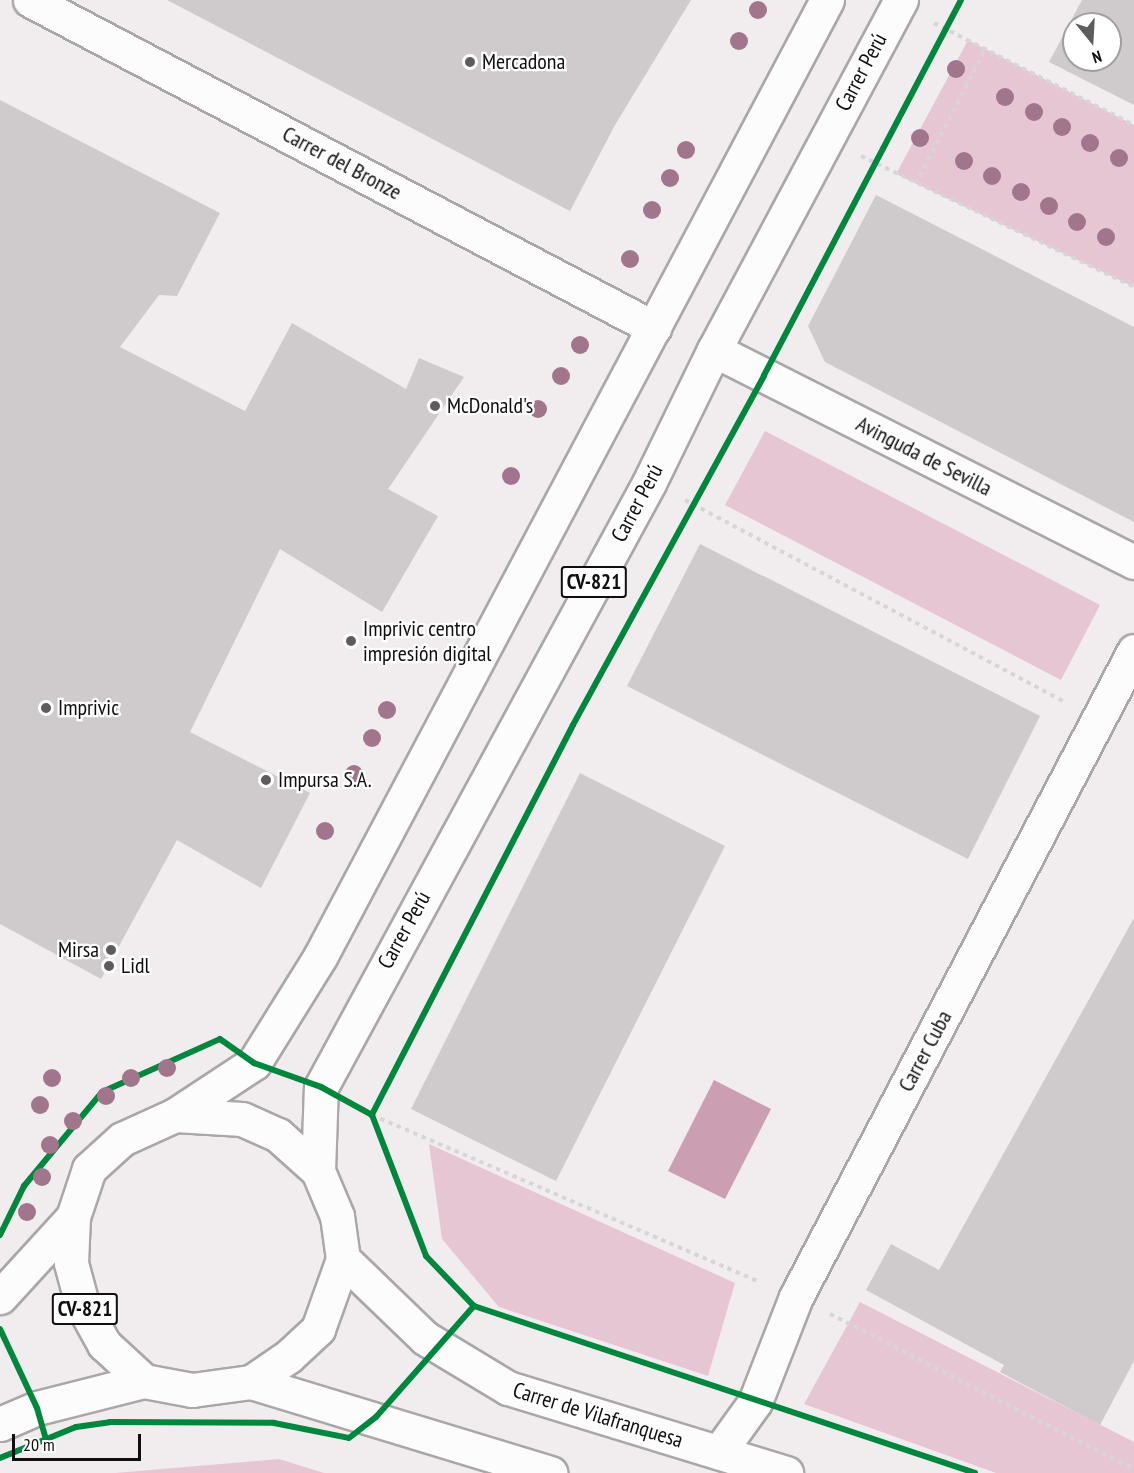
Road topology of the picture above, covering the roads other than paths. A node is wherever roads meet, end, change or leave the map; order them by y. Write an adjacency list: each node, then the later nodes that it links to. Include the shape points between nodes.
1 (30, 0): 4 (main road, Carrer del Bronze)
2 (827, 0): 4 (main road, CV-821)
3 (899, 3): 5 (main road, Carrer Perú / CV-821)
4 (654, 328): 8 (main road, CV-821, via 320,957 254,1064)
5 (714, 350): 6 (main road, Avinguda de Sevilla); 9 (main road, Carrer Perú / CV-821, via 649,483 321,1087)
6 (1134, 562)
7 (1134, 651): 16 (main road, Carrer Cuba, via 796,1297 756,1401)
8 (175, 1115): 9 (main road, CV-821, via 242,1119 278,1135); 10 (main road, CV-821, via 122,1139 89,1169)
9 (318, 1171): 11 (main road, CV-821, via 337,1216)
10 (73, 1217): 12 (main road, CV-821); 13 (main road, CV-821, via 71,1263 82,1304 104,1344)
11 (343, 1259): 14 (main road, CV-821, via 318,1329 289,1356); 16 (main road, Carrer de Vilafranquesa, via 425,1338 508,1388)
12 (0, 1297)
13 (144, 1381): 14 (main road, CV-821, via 192,1390); 15 (main road, CV-821, via 37,1408)
14 (251, 1382): 17 (main road, CV-821)
15 (0, 1424)
16 (719, 1452): 18 (main road, Carrer de Vilafranquesa)
17 (551, 1473)
18 (786, 1473)

